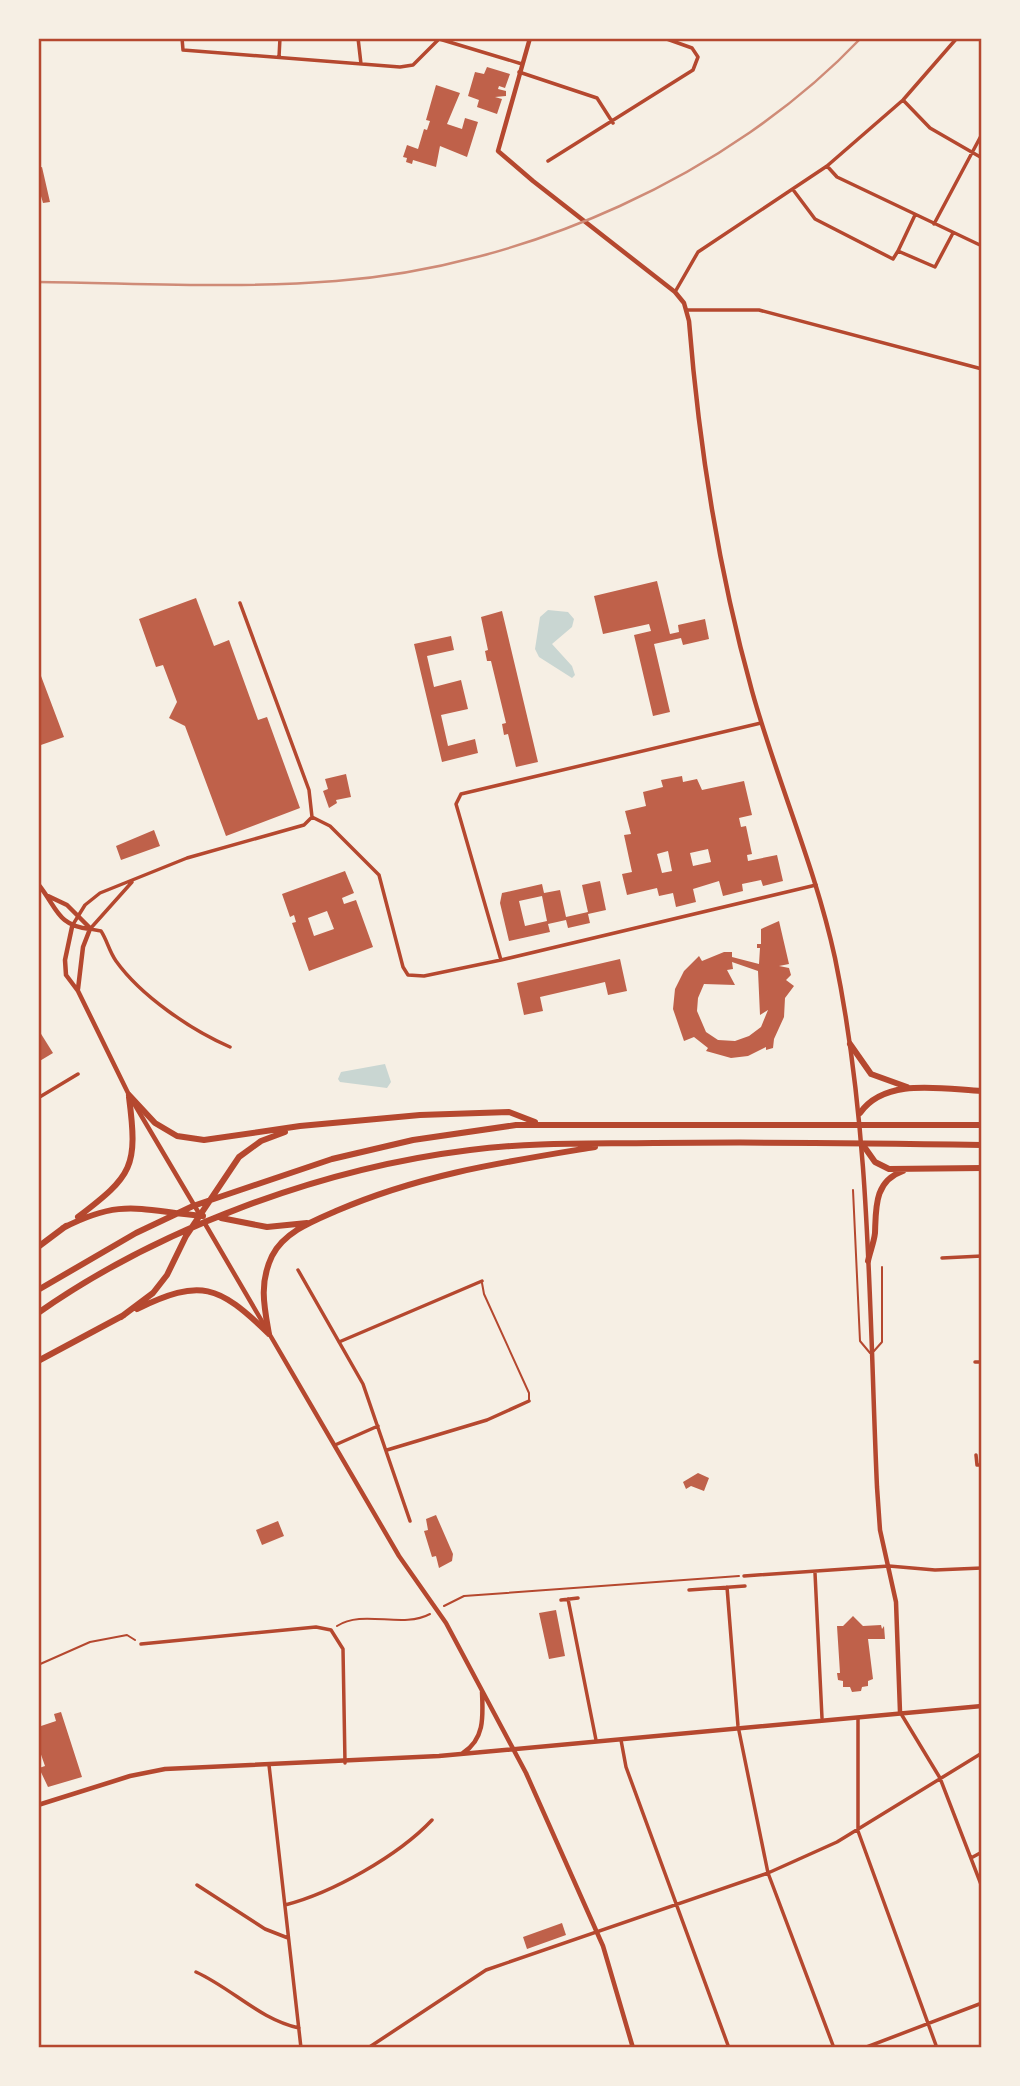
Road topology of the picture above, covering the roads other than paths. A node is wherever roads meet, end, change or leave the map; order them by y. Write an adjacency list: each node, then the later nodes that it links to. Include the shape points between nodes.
1 (182, 38): 8 (street, via 183,50)
2 (280, 38): 8 (street)
3 (358, 38): 9 (street)
4 (530, 38): 10 (street)
5 (664, 38): 13 (street, via 692,48 698,57 693,70)
6 (957, 38): 12 (street)
7 (437, 39): 9 (street, via 413,65); 10 (street)
8 (279, 58): 9 (street)
9 (361, 64)
10 (522, 65): 11 (street)
11 (519, 72): 13 (street, via 597,98); 25 (street, via 498,145 501,156)
12 (903, 100): 15 (street, via 930,128); 18 (street)
13 (613, 123): 17 (street)
14 (982, 134): 15 (street)
15 (971, 152): 16 (street); 21 (street)
16 (982, 158)
17 (548, 161)
18 (827, 166): 19 (street); 20 (street, via 837,177)
19 (794, 191): 24 (street, via 815,219 893,259); 25 (street, via 698,252)
20 (915, 215): 21 (street); 24 (street)
21 (934, 223): 22 (street)
22 (953, 233): 23 (street); 24 (street, via 935,267)
23 (982, 246)
24 (898, 250)
25 (675, 292): 26 (street)
26 (686, 310): 27 (street, via 760,310); 29 (street, via 710,510)
27 (982, 369)
28 (240, 603): 30 (street, via 309,790)
29 (761, 723): 33 (street); 38 (street, via 461,794 456,804)
30 (312, 817): 31 (street, via 304,825 187,858); 38 (street, via 330,826 379,875 408,975)
31 (135, 879): 35 (street, via 100,893); 37 (street)
32 (38, 884): 34 (street)
33 (816, 885): 38 (street); 40 (street)
34 (48, 896): 35 (street); 36 (street)
35 (78, 914): 36 (street); 37 (street)
36 (72, 927): 37 (street); 39 (street, via 65,972)
37 (90, 929): 39 (street); 41 (street, via 101,931 116,961 168,1010)
38 (501, 960)
39 (78, 991): 45 (street)
40 (850, 1044): 43 (highway, via 872,1074); 47 (street)
41 (230, 1047)
42 (78, 1074): 46 (street)
43 (915, 1089): 44 (highway); 47 (highway, via 874,1097)
44 (982, 1091)
45 (129, 1096): 50 (highway, via 155,1123 177,1136 194,1139); 57 (street); 59 (highway, via 134,1140 127,1171 109,1192)
46 (38, 1098)
47 (860, 1113): 52 (street)
48 (541, 1124): 49 (highway); 50 (highway, via 509,1112); 67 (highway, via 413,1140 253,1183 136,1233)
49 (982, 1125)
50 (300, 1126): 57 (highway, via 261,1141 239,1157)
51 (611, 1144): 53 (highway); 58 (highway, via 438,1175 386,1190); 68 (highway, via 547,1143 467,1150 260,1201 145,1250)
52 (863, 1145): 55 (highway, via 878,1165); 63 (street)
53 (982, 1145)
54 (982, 1168): 55 (highway)
55 (916, 1169): 63 (highway, via 893,1176 876,1199 875,1236)
56 (853, 1190): 72 (lane, via 860,1341)
57 (201, 1216): 58 (highway, via 267,1227); 59 (highway, via 140,1207 106,1208); 69 (highway, via 153,1293); 70 (street)
58 (309, 1223): 70 (highway, via 279,1247 264,1278 262,1298)
59 (63, 1228): 60 (highway)
60 (38, 1247)
61 (982, 1256): 62 (street)
62 (942, 1258)
63 (867, 1261): 72 (street)
64 (882, 1267): 72 (lane, via 882,1342)
65 (298, 1270): 71 (street)
66 (482, 1281): 71 (street); 76 (lane)
67 (38, 1290)
68 (38, 1313)
69 (121, 1317): 70 (highway, via 183,1290 203,1289 244,1309); 73 (highway)
70 (270, 1334): 78 (street)
71 (339, 1342): 77 (street, via 363,1384)
72 (872, 1354): 83 (street, via 880,1530)
73 (38, 1361)
74 (975, 1362): 75 (street)
75 (982, 1362)
76 (529, 1401): 79 (street, via 453,1431)
77 (378, 1426): 78 (street); 79 (street)
78 (335, 1445): 94 (street, via 408,1570 446,1623)
79 (387, 1450): 82 (street)
80 (976, 1455): 81 (street, via 977,1465)
81 (982, 1465)
82 (410, 1521)
83 (889, 1566): 84 (street); 85 (street); 96 (street, via 896,1602)
84 (982, 1569)
85 (814, 1573): 86 (street); 98 (street)
86 (744, 1576)
87 (745, 1586): 88 (street)
88 (727, 1587): 89 (street); 99 (street)
89 (689, 1590)
90 (578, 1598): 91 (street)
91 (568, 1599): 92 (street); 101 (street)
92 (561, 1600)
93 (141, 1644): 105 (street, via 316,1627 331,1630 344,1648)
94 (482, 1691): 102 (street); 104 (street, via 479,1735)
95 (982, 1706): 96 (street)
96 (900, 1712): 97 (street); 107 (street)
97 (858, 1716): 98 (street); 110 (street)
98 (822, 1718): 99 (street)
99 (738, 1726): 100 (street); 113 (street)
100 (620, 1737): 101 (street); 116 (street, via 626,1767)
101 (596, 1740): 102 (street)
102 (513, 1750): 104 (street); 118 (street)
103 (982, 1753): 107 (street)
104 (461, 1754): 105 (street)
105 (345, 1763): 106 (street)
106 (269, 1765): 108 (street, via 165,1769); 117 (street)
107 (940, 1777): 110 (street); 112 (street)
108 (38, 1805)
109 (432, 1820): 117 (street, via 416,1836 336,1886)
110 (858, 1831): 113 (street); 122 (street)
111 (982, 1852): 112 (street)
112 (971, 1858): 115 (street)
113 (768, 1873): 116 (street); 130 (street)
114 (197, 1885): 119 (street, via 265,1929)
115 (982, 1887)
116 (677, 1904): 118 (street); 129 (street)
117 (285, 1905): 119 (street)
118 (597, 1932): 127 (street, via 486,1970); 128 (street)
119 (289, 1938): 123 (street)
120 (196, 1972): 123 (street, via 267,2017)
121 (982, 2003): 122 (street)
122 (928, 2023): 131 (street); 132 (street)
123 (299, 2028): 126 (street)
124 (38, 2040): 125 (street)
125 (40, 2048)
126 (301, 2048)
127 (368, 2048)
128 (633, 2048)
129 (729, 2048)
130 (834, 2048)
131 (864, 2048)
132 (937, 2048)

